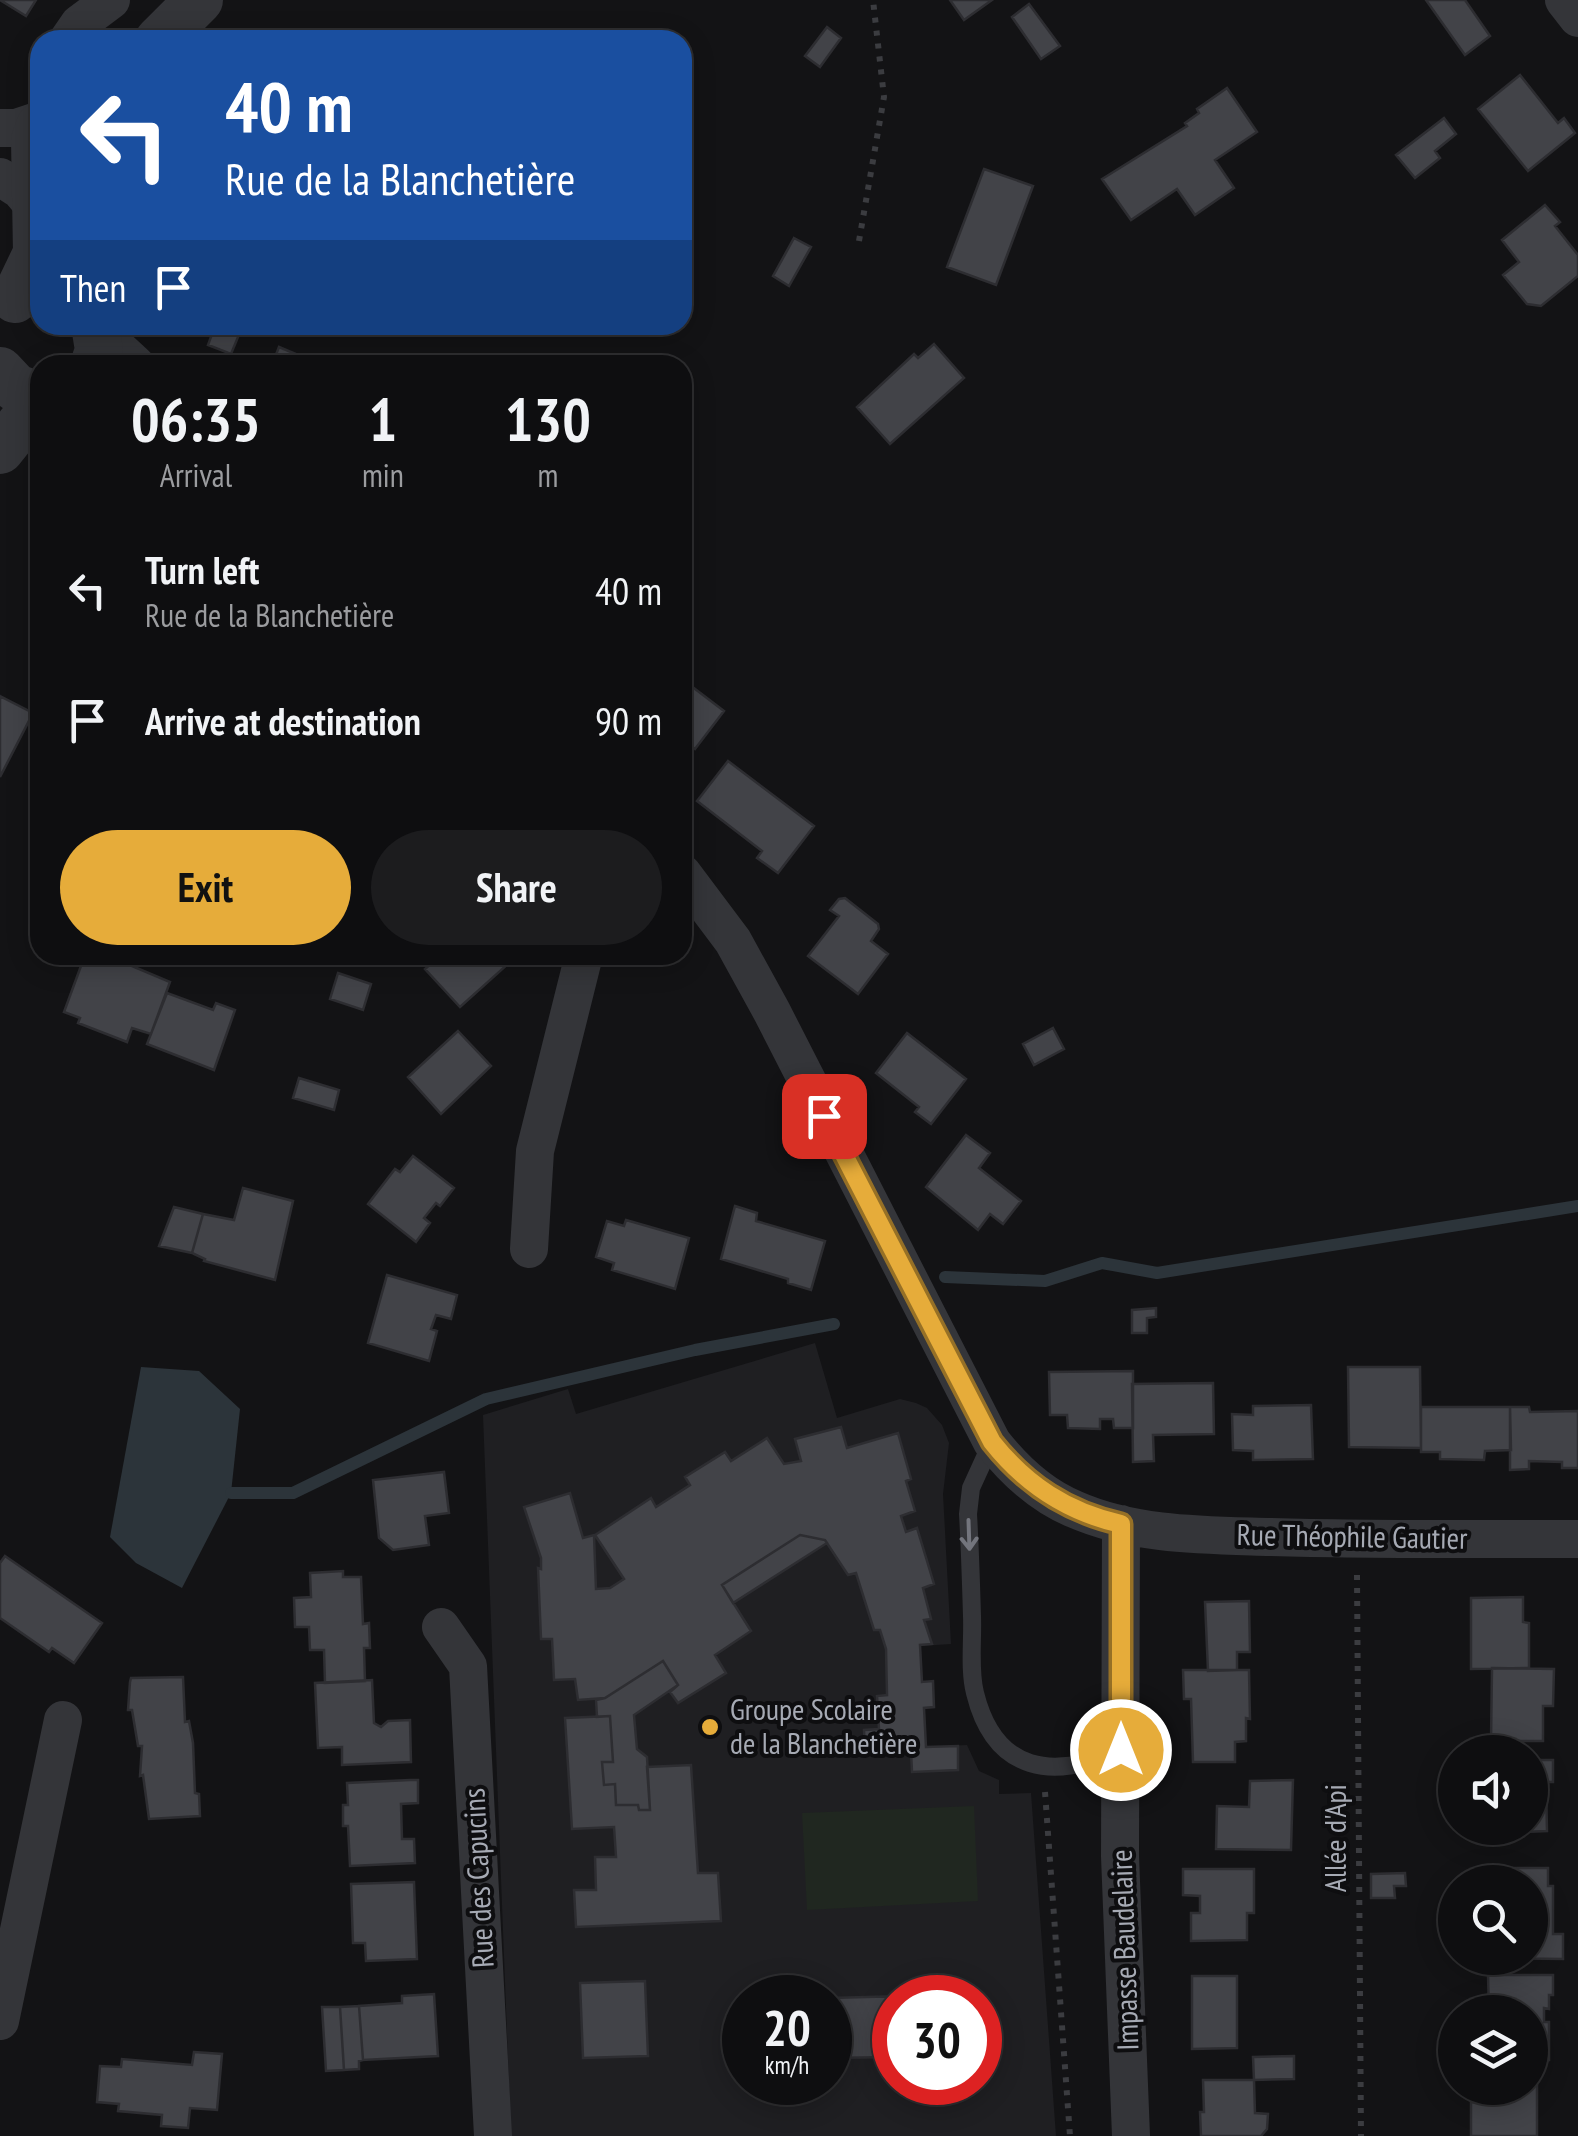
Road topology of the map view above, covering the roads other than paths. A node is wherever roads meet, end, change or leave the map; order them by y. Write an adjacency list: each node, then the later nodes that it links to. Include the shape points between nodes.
1 (111, 0): 6 (street)
2 (199, 0): 7 (street)
3 (218, 0): 8 (street)
4 (1564, 0): 5 (street)
5 (1578, 18)
6 (75, 30)
7 (169, 30)
8 (201, 30)
9 (30, 125): 10 (street)
10 (0, 128)
11 (0, 177): 12 (street)
12 (30, 201)
13 (30, 271): 14 (street)
14 (18, 302)
15 (96, 340): 16 (street)
16 (120, 355)
17 (0, 371): 18 (street)
18 (30, 394)
19 (30, 411): 20 (street)
20 (0, 450)
21 (692, 886): 24 (street, Rue Théophile Gautier, via 733,941)
22 (581, 965): 23 (street, via 535,1150)
23 (529, 1249)
24 (992, 1442): 25 (street, Rue Théophile Gautier, via 1050,1497); 29 (lane, one-way to 29, via 979,1464 968,1514 974,1690 986,1725 1023,1760 1043,1766 1081,1766)
25 (1124, 1525): 26 (street, Rue Théophile Gautier, via 1198,1535); 29 (street, Impasse Baudelaire)
26 (1578, 1539)
27 (441, 1628): 31 (street, Rue des Capucins, via 468,1666)
28 (64, 1720): 30 (street)
29 (1121, 1750): 32 (street, Impasse Baudelaire)
30 (0, 2021)
31 (493, 2136)
32 (1131, 2136)

